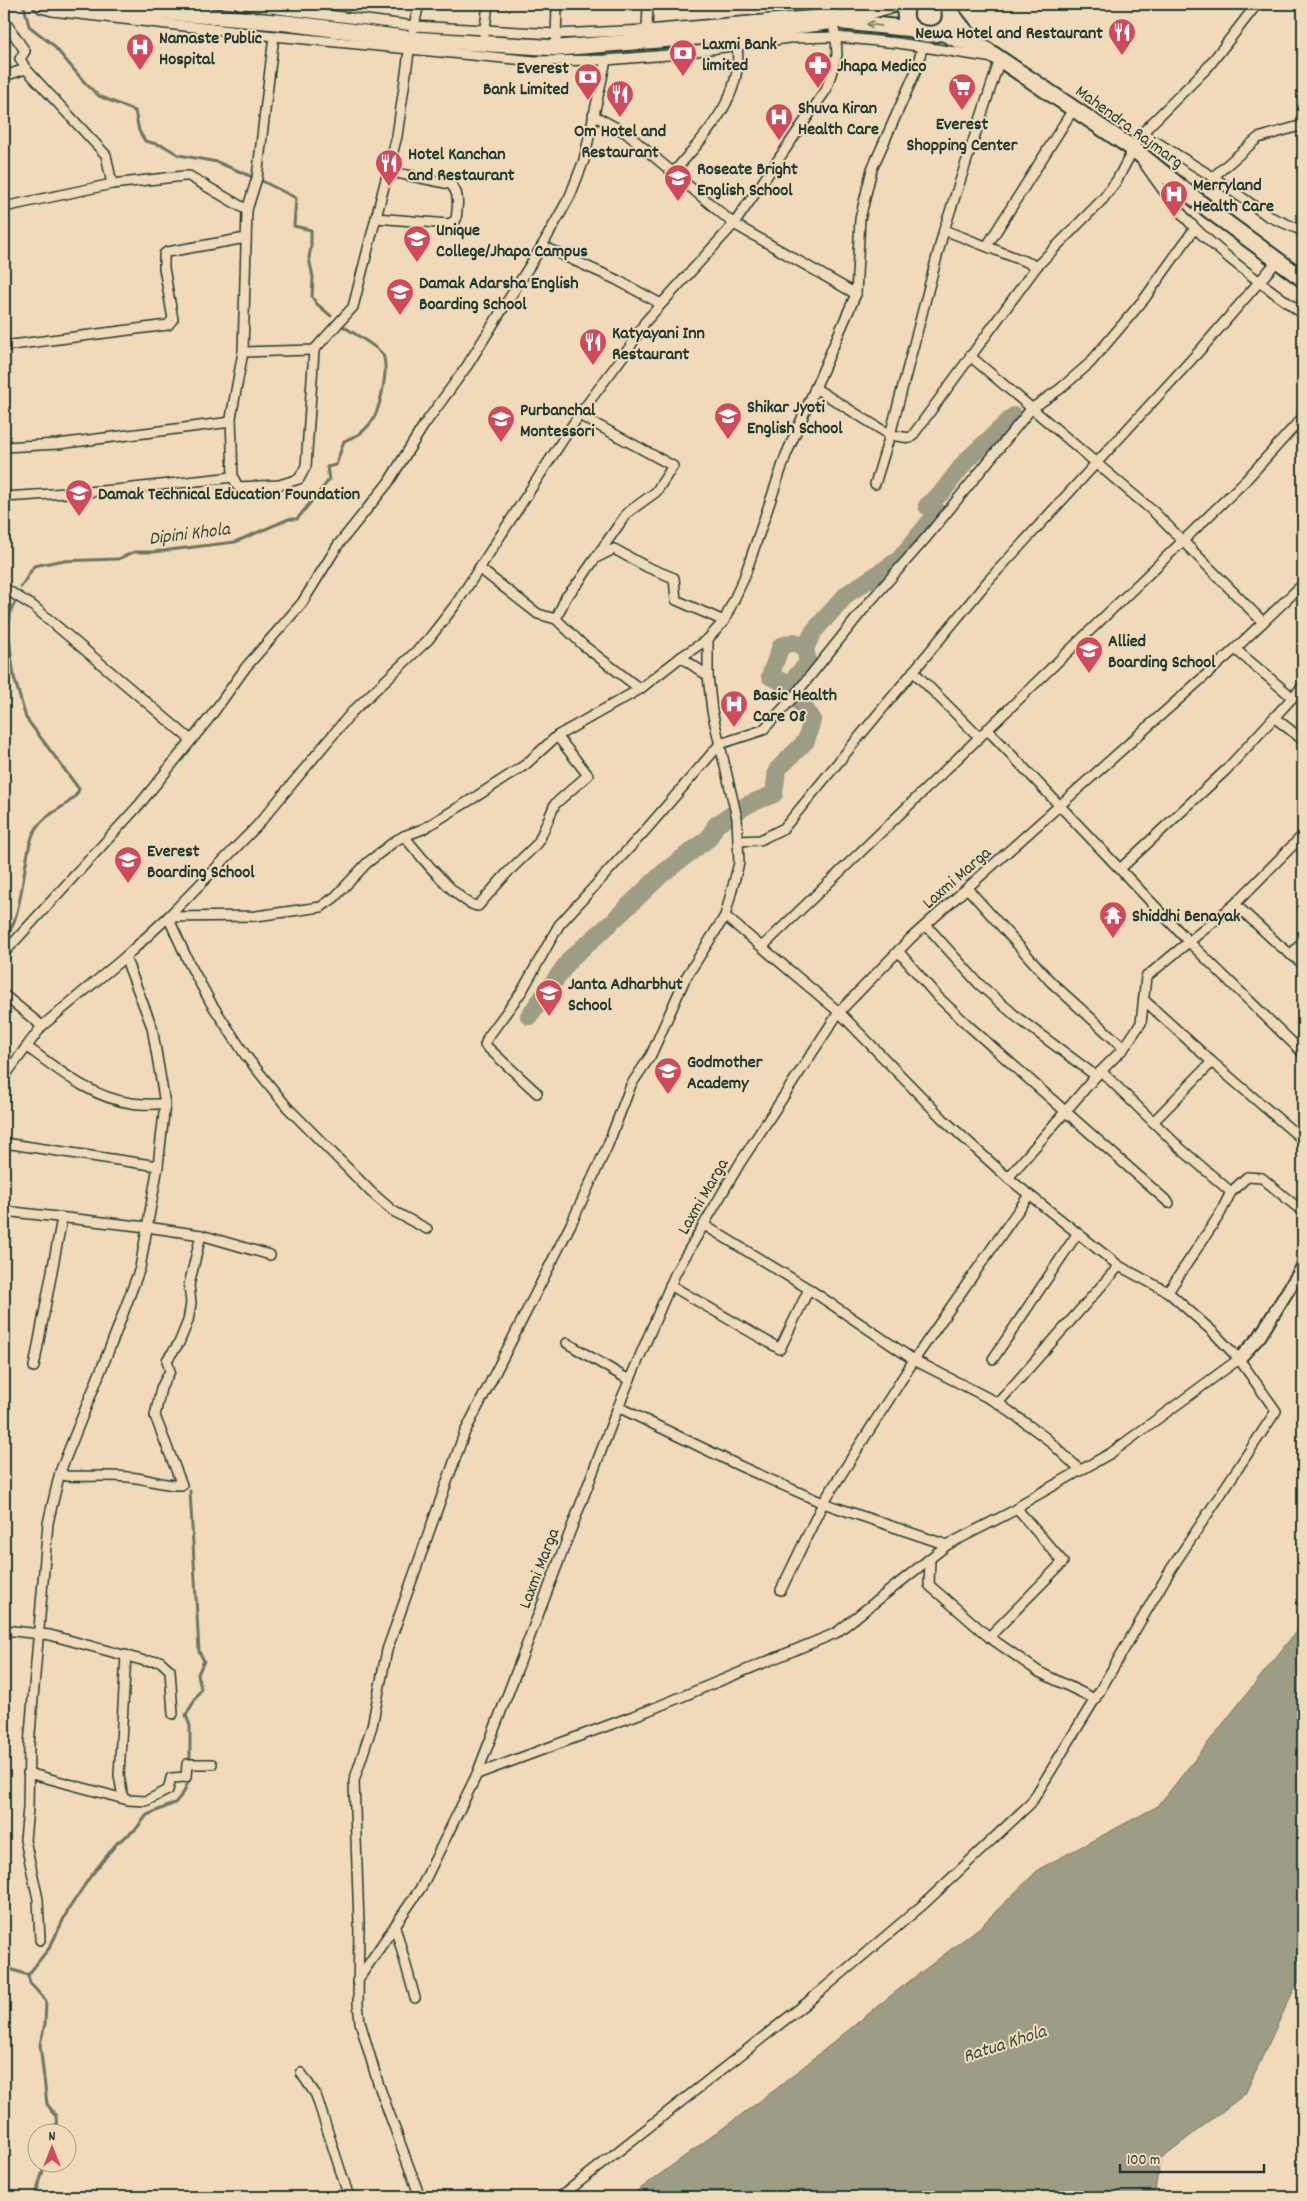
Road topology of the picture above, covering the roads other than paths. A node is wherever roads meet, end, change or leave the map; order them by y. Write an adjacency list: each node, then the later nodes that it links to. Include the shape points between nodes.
1 (37, 4): 19 (street, via 52,11)
2 (78, 4): 13 (highway)
3 (419, 4): 22 (street)
4 (488, 4): 20 (street)
5 (556, 4): 24 (street)
6 (648, 4): 17 (street)
7 (848, 4): 15 (street)
8 (892, 4): 11 (highway); 16 (street)
9 (908, 4): 16 (highway)
10 (1257, 4): 34 (street, via 1208,67)
11 (865, 8): 15 (highway)
12 (949, 8): 18 (highway, via 948,23); 25 (highway)
13 (238, 9): 22 (highway, via 287,23)
14 (4, 20): 29 (street, via 24,48 20,60)
15 (826, 20): 16 (highway, one-way to 15); 17 (street); 21 (street); 23 (highway)
16 (910, 24): 18 (highway, via 927,35)
17 (647, 30): 24 (street)
18 (941, 32): 25 (highway)
19 (274, 36): 22 (street); 41 (street, via 257,178)
20 (484, 37): 22 (highway); 24 (highway)
21 (836, 37): 23 (street); 26 (street); 43 (street, via 837,55 826,90)
22 (412, 38): 28 (street, via 535,61); 36 (street, via 397,136)
23 (736, 39): 24 (highway); 28 (street, via 668,55); 37 (street, via 739,64 734,89 715,124)
24 (557, 41)
25 (979, 45): 27 (highway, Mahendra Rajmarg)
26 (922, 48): 27 (street); 54 (street, via 915,73 872,169 860,219)
27 (1000, 59): 31 (highway, Mahendra Rajmarg); 45 (street)
28 (606, 60): 32 (street)
29 (26, 70): 30 (street); 39 (street, via 106,155)
30 (4, 76)
31 (1074, 108): 35 (highway, Mahendra Rajmarg); 49 (street)
32 (593, 115): 37 (street, via 626,133); 48 (street, via 584,160 570,196)
33 (1303, 125): 38 (street, via 1258,138)
34 (1142, 133): 35 (street); 38 (street)
35 (1132, 148): 44 (street); 50 (highway, Mahendra Rajmarg); 51 (street, via 1117,180 1103,199)
36 (388, 172): 42 (street); 42 (street, via 450,184 455,188 458,200 456,220 449,224)
37 (674, 172): 43 (street)
38 (1213, 177): 46 (street, via 1268,216)
39 (112, 184): 40 (street); 41 (street, via 189,176)
40 (4, 207)
41 (246, 210): 47 (street)
42 (376, 218): 58 (street, via 353,307)
43 (734, 224): 54 (street); 55 (street)
44 (1195, 228): 53 (street); 62 (street, via 1146,298 1090,363)
45 (944, 230): 49 (street); 66 (street)
46 (1303, 231)
47 (246, 238): 57 (street, via 164,254 173,319 168,325); 59 (street)
48 (542, 246): 55 (street); 92 (street, via 467,366 388,482 338,544 302,603 246,667)
49 (987, 246): 51 (street)
50 (1278, 260): 52 (highway, Mahendra Rajmarg); 53 (street)
51 (1037, 266): 60 (street)
52 (1303, 279)
53 (1259, 281): 56 (street); 68 (street, via 1203,347)
54 (856, 294): 61 (street)
55 (661, 304): 63 (street)
56 (1303, 314)
57 (4, 346)
58 (314, 350): 59 (street); 69 (street, via 306,466 299,478 280,485 238,487)
59 (243, 352): 65 (street)
60 (970, 356): 62 (street); 66 (street, via 910,438)
61 (816, 388): 66 (street); 78 (street, via 786,455 744,578)
62 (1031, 409): 68 (street); 94 (street, via 764,730)
63 (580, 415): 73 (street, via 673,466 656,492 627,513); 74 (street)
64 (1303, 417): 72 (street, via 1245,481)
65 (231, 422): 67 (street, via 58,444); 69 (street)
66 (890, 435): 70 (street)
67 (4, 447)
68 (1096, 462): 72 (street); 83 (street, via 987,582)
69 (233, 478): 71 (street)
70 (875, 484)
71 (4, 497)
72 (1182, 540): 79 (street); 89 (street)
73 (595, 558): 77 (street, via 566,597); 78 (street, via 614,549 674,578 676,600)
74 (479, 568): 77 (street, via 538,614); 103 (street, via 428,640 352,712 256,827)
75 (1303, 584): 79 (street, Laxmi Marga)
76 (4, 588): 92 (street, via 33,606)
77 (556, 619): 86 (street, via 583,645)
78 (724, 622): 80 (street)
79 (1263, 622): 81 (street, Laxmi Marga)
80 (708, 639): 82 (street); 84 (street)
81 (1235, 649): 87 (street); 95 (street, Laxmi Marga)
82 (681, 657): 84 (street); 86 (street)
83 (913, 671): 91 (street); 98 (street, via 784,828 760,840)
84 (708, 676): 94 (street)
85 (1303, 686): 87 (street)
86 (640, 689): 90 (street)
87 (1292, 696): 88 (street)
88 (1275, 718): 93 (street); 99 (street, via 1198,797)
89 (987, 729): 91 (street); 95 (street)
90 (557, 736): 97 (street, via 525,765 423,829); 97 (street, via 588,775 555,804 538,843 478,906 469,905)
91 (979, 737): 107 (street)
92 (191, 740): 109 (street, via 139,806)
93 (1303, 740)
94 (720, 744): 98 (street, via 736,808); 123 (street, via 559,925 522,991 488,1037 485,1045)
95 (1060, 805): 99 (street); 100 (street, Laxmi Marga)
96 (1303, 835): 101 (street)
97 (404, 836): 103 (street, via 367,863 335,897 321,906 256,916)
98 (738, 841): 102 (street, via 738,863)
99 (1121, 868): 106 (street)
100 (968, 889): 104 (street, Laxmi Marga); 118 (street, via 1051,982)
101 (1235, 904): 106 (street); 110 (street)
102 (724, 916): 107 (street); 175 (street, via 685,980 652,1055 631,1085 572,1224 464,1434 387,1650 372,1726 354,1781 359,1924)
103 (168, 917): 111 (street); 139 (street, via 188,963 212,1003 246,1056 287,1107 370,1192 393,1211)
104 (926, 925): 108 (street, Laxmi Marga); 121 (street, via 979,984 1018,1018)
105 (1303, 941): 110 (street)
106 (1189, 942): 114 (street, via 1146,977); 119 (street)
107 (762, 947): 115 (street)
108 (898, 951): 115 (street, Laxmi Marga); 125 (street, via 937,996)
109 (4, 953)
110 (1291, 955): 112 (street)
111 (125, 957): 116 (street); 124 (street, via 152,1027)
112 (1303, 964)
113 (4, 995): 116 (street)
114 (1144, 1000): 118 (street, via 1141,1023); 120 (street)
115 (839, 1012): 130 (street, via 944,1119); 137 (street, Laxmi Marga, via 740,1163)
116 (42, 1026): 117 (street)
117 (27, 1047): 122 (street); 124 (street, via 77,1083 102,1096 131,1103)
118 (1124, 1048): 121 (street)
119 (1303, 1053)
120 (1212, 1062): 126 (street); 127 (street)
121 (1099, 1073): 125 (street); 126 (street)
122 (4, 1077)
123 (537, 1093)
124 (165, 1104): 129 (street)
125 (1066, 1113): 130 (street); 133 (street)
126 (1153, 1122): 131 (street)
127 (1303, 1140)
128 (4, 1142): 129 (street)
129 (158, 1166): 138 (street)
130 (1008, 1178): 132 (street)
131 (1231, 1192): 135 (street, via 1246,1177 1262,1178); 147 (street)
132 (1029, 1195): 140 (street); 151 (street)
133 (1169, 1203)
134 (4, 1211): 136 (street)
135 (1303, 1212)
136 (62, 1218): 138 (street); 152 (street)
137 (704, 1225): 145 (street, Laxmi Marga); 146 (street)
138 (147, 1227): 141 (street); 157 (street, via 134,1285)
139 (426, 1228)
140 (1077, 1234): 143 (street); 149 (street)
141 (201, 1235): 142 (street); 157 (street, via 188,1284 192,1303 188,1321 179,1343 167,1360 170,1372 161,1388 155,1416 182,1485 168,1486 128,1477 66,1476)
142 (270, 1255)
143 (1119, 1266): 147 (street); 154 (street)
144 (1303, 1266): 150 (street, via 1260,1336)
145 (670, 1286): 146 (street, via 780,1349); 153 (street, Laxmi Marga)
146 (809, 1289): 151 (street)
147 (1168, 1292): 150 (street)
148 (567, 1343): 153 (street)
149 (993, 1359)
150 (1239, 1359): 156 (street, via 1111,1453); 167 (street, via 1276,1411 1171,1569)
151 (914, 1360): 154 (street); 158 (street)
152 (34, 1367)
153 (630, 1380): 155 (street, Laxmi Marga)
154 (998, 1403): 156 (street, via 1046,1438)
155 (618, 1407): 158 (street); 171 (street, Laxmi Marga)
156 (1080, 1470): 159 (street)
157 (60, 1472): 164 (street, via 48,1523)
158 (823, 1503): 160 (street); 162 (street)
159 (1017, 1509): 160 (street); 165 (street, via 1063,1562)
160 (947, 1546): 161 (street)
161 (930, 1559): 165 (street, via 929,1585); 171 (street, via 836,1633 629,1718)
162 (781, 1590)
163 (4, 1630): 164 (street)
164 (38, 1633): 166 (street); 170 (street)
165 (988, 1637): 167 (street, via 1039,1672)
166 (126, 1655): 168 (street, via 145,1661 160,1661 170,1670); 172 (street, via 119,1775)
167 (1095, 1699): 180 (street, via 1031,1803 925,1903 809,2001)
168 (173, 1714)
169 (212, 1764): 172 (street, via 187,1764 186,1777 171,1778 168,1790 146,1801)
170 (28, 1773): 172 (street); 174 (street, via 25,1840 37,1893)
171 (477, 1774): 173 (street, Laxmi Marga, via 422,1886)
172 (123, 1798)
173 (395, 1926): 175 (street, Laxmi Marga); 176 (street)
174 (40, 1940)
175 (357, 1981): 179 (street, via 360,2022)
176 (415, 1998)
177 (301, 2073): 178 (street, via 316,2095)
178 (349, 2197)
179 (420, 2197)
180 (560, 2197)

